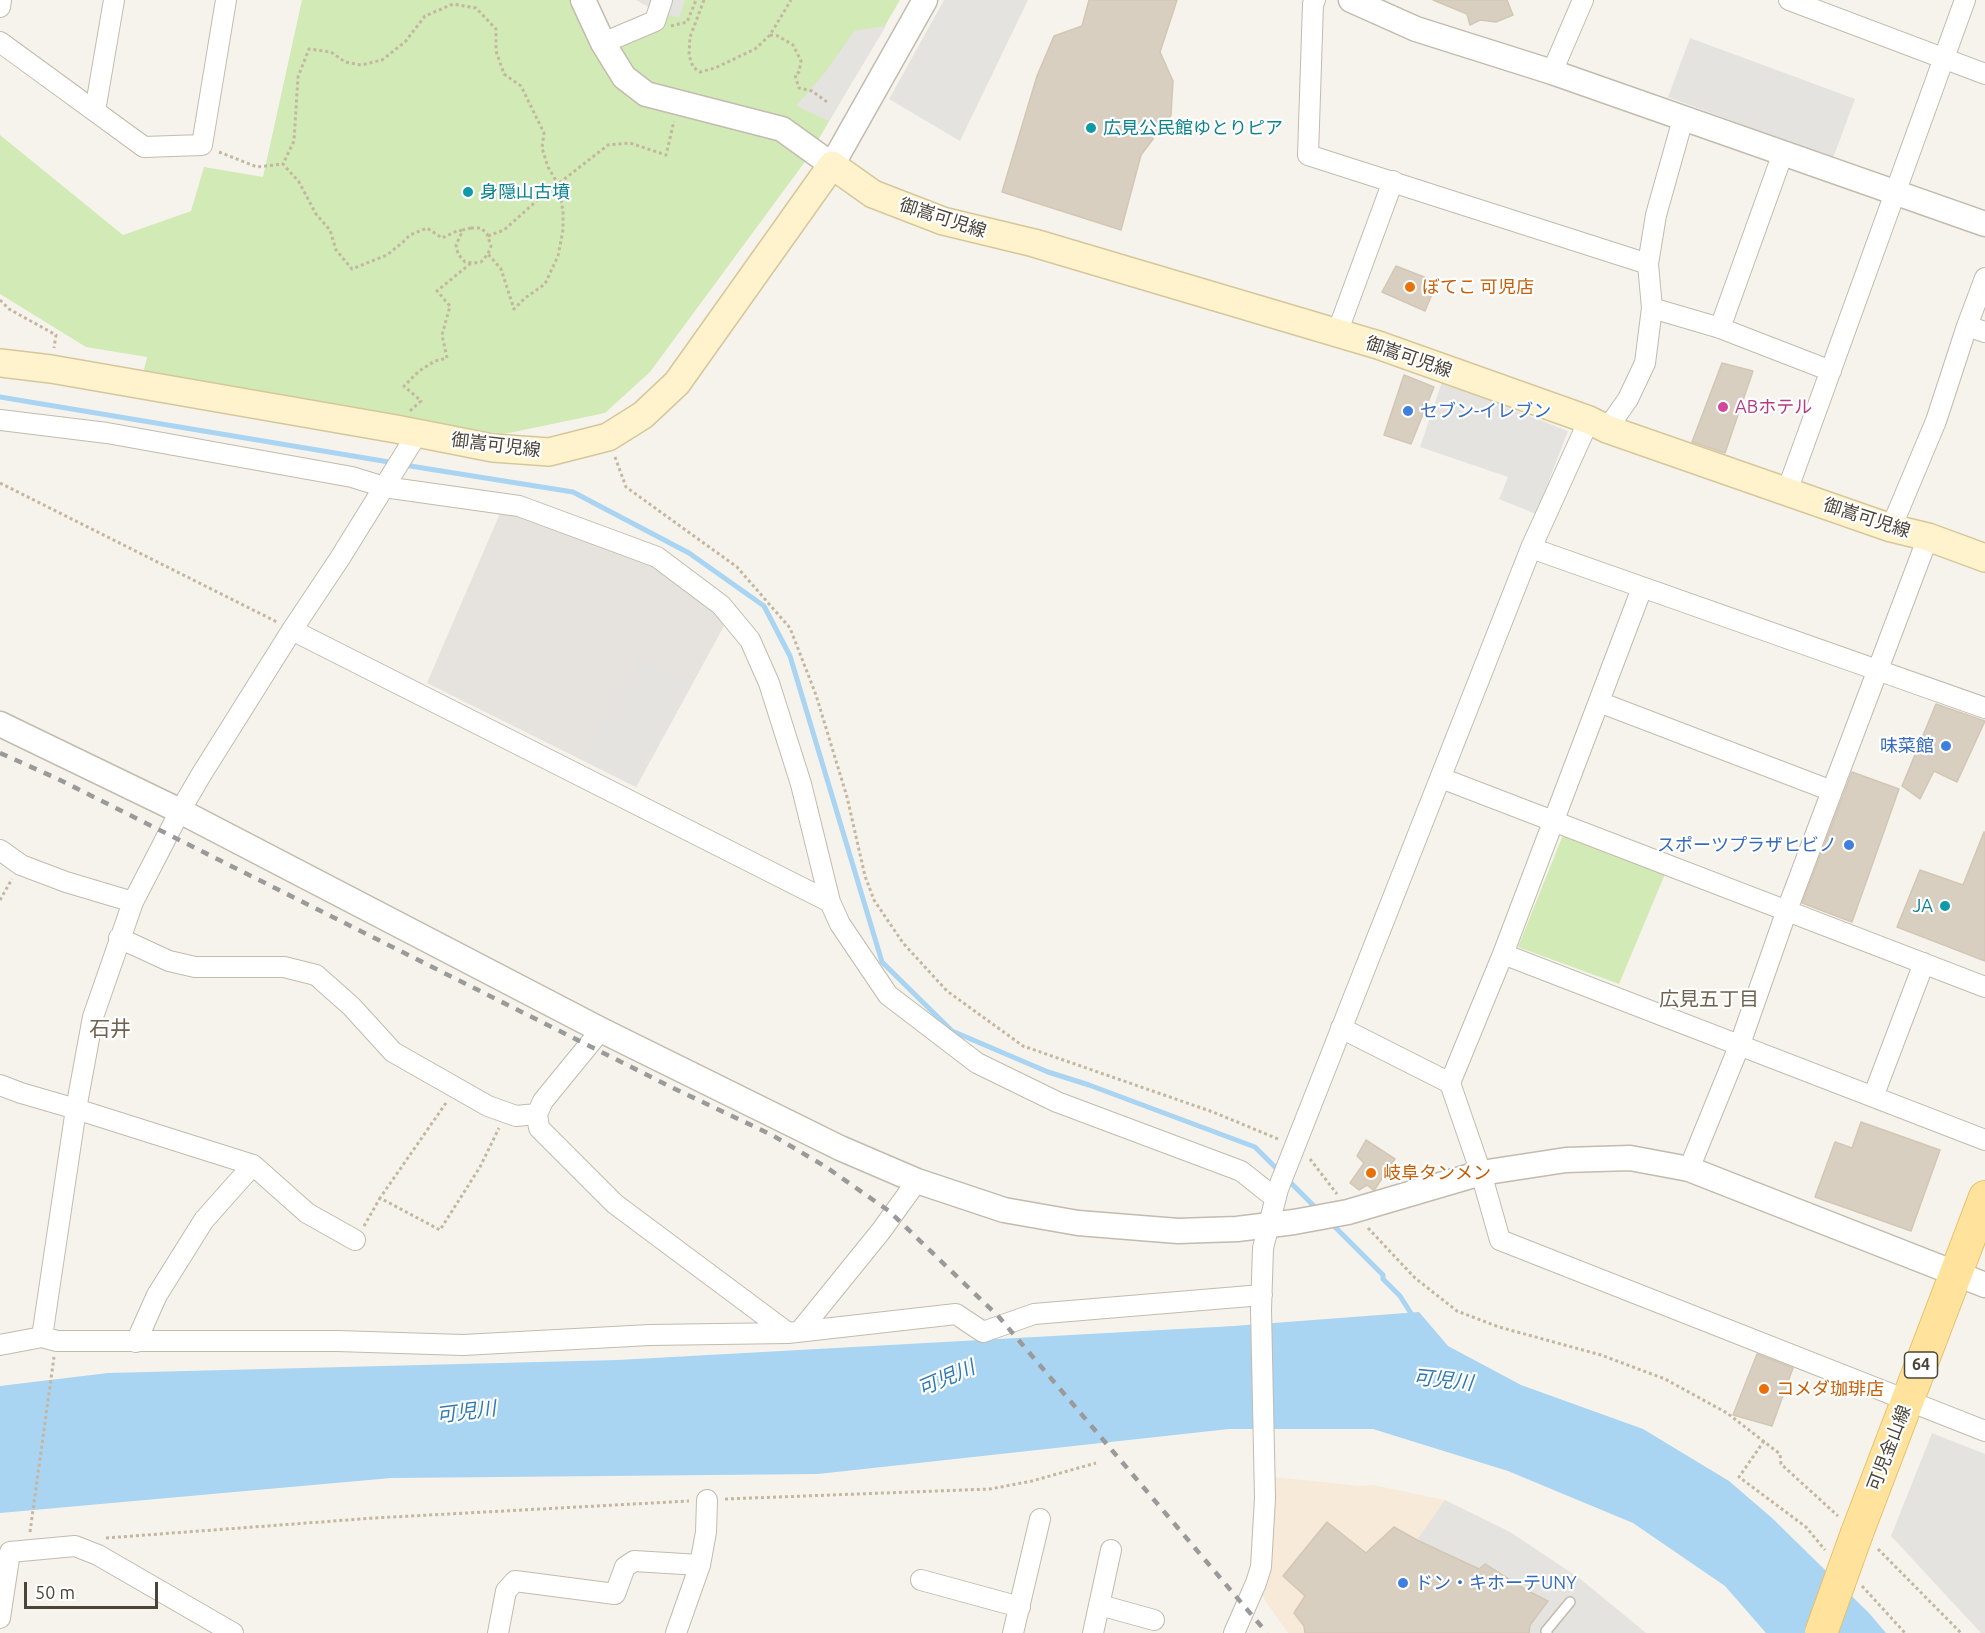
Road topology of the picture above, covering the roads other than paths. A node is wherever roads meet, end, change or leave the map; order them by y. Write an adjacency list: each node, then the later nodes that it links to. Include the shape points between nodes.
1 (1, 0): 12 (street)
2 (114, 0): 18 (street)
3 (226, 0): 18 (street, via 202,145 144,147)
4 (583, 0): 14 (street)
5 (662, 0): 14 (street, via 655,21)
6 (925, 0): 21 (street)
7 (1315, 0): 22 (street, via 1308,154)
8 (1351, 0): 16 (street, via 1416,29)
9 (1583, 0): 16 (street)
10 (1790, 0): 15 (street)
11 (1965, 0): 15 (street)
12 (0, 7)
13 (0, 42): 18 (street)
14 (603, 43): 21 (street, via 624,77 646,94 782,129)
15 (1943, 59): 17 (street); 23 (street)
16 (1552, 72): 19 (street)
17 (1985, 74)
18 (95, 111)
19 (1683, 119): 20 (street); 25 (street, via 1656,215)
20 (1783, 153): 23 (street); 28 (street)
21 (832, 165): 30 (main road, 御嵩可児線, via 873,194 943,222 1034,243); 35 (main road, 御嵩可児線, via 676,383 643,415 608,437 549,452 493,448)
22 (1393, 181): 25 (street); 30 (street)
23 (1896, 193): 24 (street); 32 (street)
24 (1985, 224)
25 (1648, 264): 27 (street)
26 (1985, 279): 29 (street)
27 (1652, 308): 28 (street); 34 (street, via 1645,363 1628,399)
28 (1720, 328): 32 (street)
29 (1976, 329): 38 (street)
30 (1337, 333): 34 (main road, 御嵩可児線)
31 (2, 369): 35 (main road, 御嵩可児線, via 51,369)
32 (1831, 371): 37 (street)
33 (0, 420): 36 (street, via 130,437 352,477)
34 (1598, 425): 37 (main road, 御嵩可児線); 40 (street)
35 (407, 432): 36 (street)
36 (384, 488): 43 (street); 54 (street, via 519,506 657,557 721,605 750,640 769,683 801,784)
37 (1787, 491): 38 (main road, 御嵩可児線)
38 (1891, 528): 39 (main road, 御嵩可児線)
39 (1928, 537): 41 (main road, 御嵩可児線); 44 (street)
40 (1531, 548): 42 (street); 48 (street)
41 (1985, 558)
42 (1642, 588): 44 (street); 45 (street)
43 (292, 630): 50 (street); 54 (street)
44 (1879, 670): 46 (street); 49 (street)
45 (1599, 702): 49 (street); 51 (street)
46 (1985, 708)
47 (0, 724): 50 (street)
48 (1441, 778): 51 (street); 60 (street)
49 (1832, 791): 55 (street)
50 (180, 811): 53 (street); 61 (street)
51 (1553, 822): 55 (street); 57 (street)
52 (0, 850): 53 (street, via 21,865)
53 (133, 902): 56 (street)
54 (831, 902): 73 (street, via 840,924 888,995 977,1063 1057,1102 1241,1171)
55 (1787, 910): 58 (street); 62 (street)
56 (119, 938): 66 (street, via 93,1017); 67 (street, via 169,961 195,967 284,967 316,975 393,1052 488,1106 516,1116)
57 (1503, 954): 62 (street); 63 (street)
58 (1924, 963): 59 (street); 65 (street)
59 (1985, 987)
60 (1341, 1028): 63 (street); 73 (street)
61 (601, 1030): 67 (street, via 543,1101); 72 (street, via 840,1148)
62 (1740, 1044): 65 (street); 70 (street)
63 (1450, 1083): 71 (street)
64 (0, 1085): 66 (street)
65 (1873, 1096): 68 (street)
66 (76, 1109): 69 (street); 81 (street)
67 (537, 1114): 80 (street, via 538,1128 615,1203)
68 (1985, 1140)
69 (253, 1165): 76 (street, via 307,1213); 82 (street, via 204,1220 157,1295)
70 (1689, 1169): 71 (street, via 1630,1158 1566,1160); 77 (street)
71 (1481, 1173): 75 (street, via 1351,1211); 84 (street, via 1500,1240)
72 (917, 1181): 75 (street, via 1004,1210 1078,1223 1178,1231); 80 (street, via 881,1231)
73 (1276, 1193): 75 (street)
74 (1985, 1197): 77 (main road, 可児金山線 / 64)
75 (1269, 1225): 79 (street, via 1263,1248)
76 (355, 1240)
77 (1956, 1274): 78 (street); 84 (main road, 可児金山線 / 64)
78 (1985, 1285)
79 (1262, 1303): 80 (street, via 1034,1314 982,1332 956,1314); 101 (street, via 1265,1498 1261,1567)
80 (794, 1332): 82 (street, via 463,1345)
81 (49, 1339): 82 (street); 83 (street)
82 (136, 1342)
83 (0, 1344)
84 (1907, 1402): 85 (street); 103 (main road, 可児金山線 / 64, bridge)
85 (1985, 1431)
86 (707, 1500): 89 (street)
87 (1040, 1519): 93 (street)
88 (1112, 1550): 92 (street)
89 (700, 1565): 97 (street, via 634,1561 625,1567 615,1594 515,1581 506,1591); 98 (street)
90 (921, 1580): 93 (street)
91 (1570, 1602): 102 (lane)
92 (1100, 1605): 95 (street); 100 (street)
93 (1020, 1607): 99 (street)
94 (0, 1618): 96 (street, via 10,1552 75,1546 98,1555)
95 (1154, 1620)
96 (233, 1633)
97 (498, 1633)
98 (676, 1633)
99 (1013, 1633)
100 (1093, 1633)
101 (1234, 1633)
102 (1547, 1633)
103 (1821, 1633)

